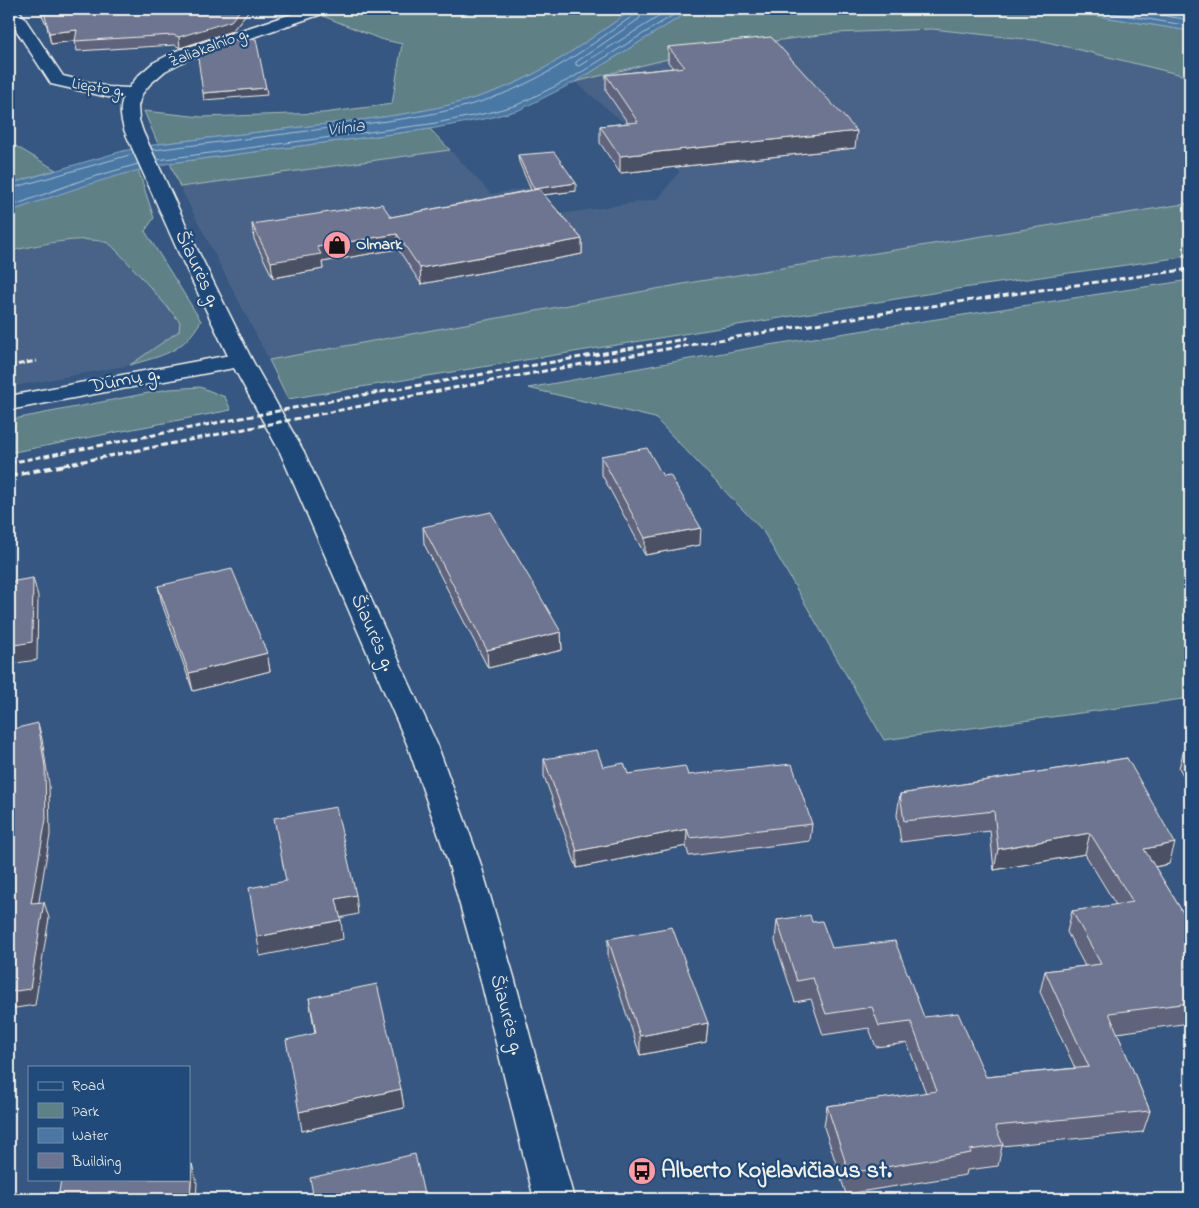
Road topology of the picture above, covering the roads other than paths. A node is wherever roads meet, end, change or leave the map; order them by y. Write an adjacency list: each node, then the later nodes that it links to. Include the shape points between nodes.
1 (322, 9): 3 (street, Žaliakalnio g., via 182,55 159,67)
2 (9, 12): 3 (street, Liepto g., via 15,16 57,80 108,92)
3 (134, 93): 4 (street, Šiaurės g., via 129,106 134,132)
4 (240, 360): 5 (street, Dūmų g.); 6 (street, Šiaurės g., via 292,452 422,744 464,862)
5 (9, 403)
6 (554, 1199)

